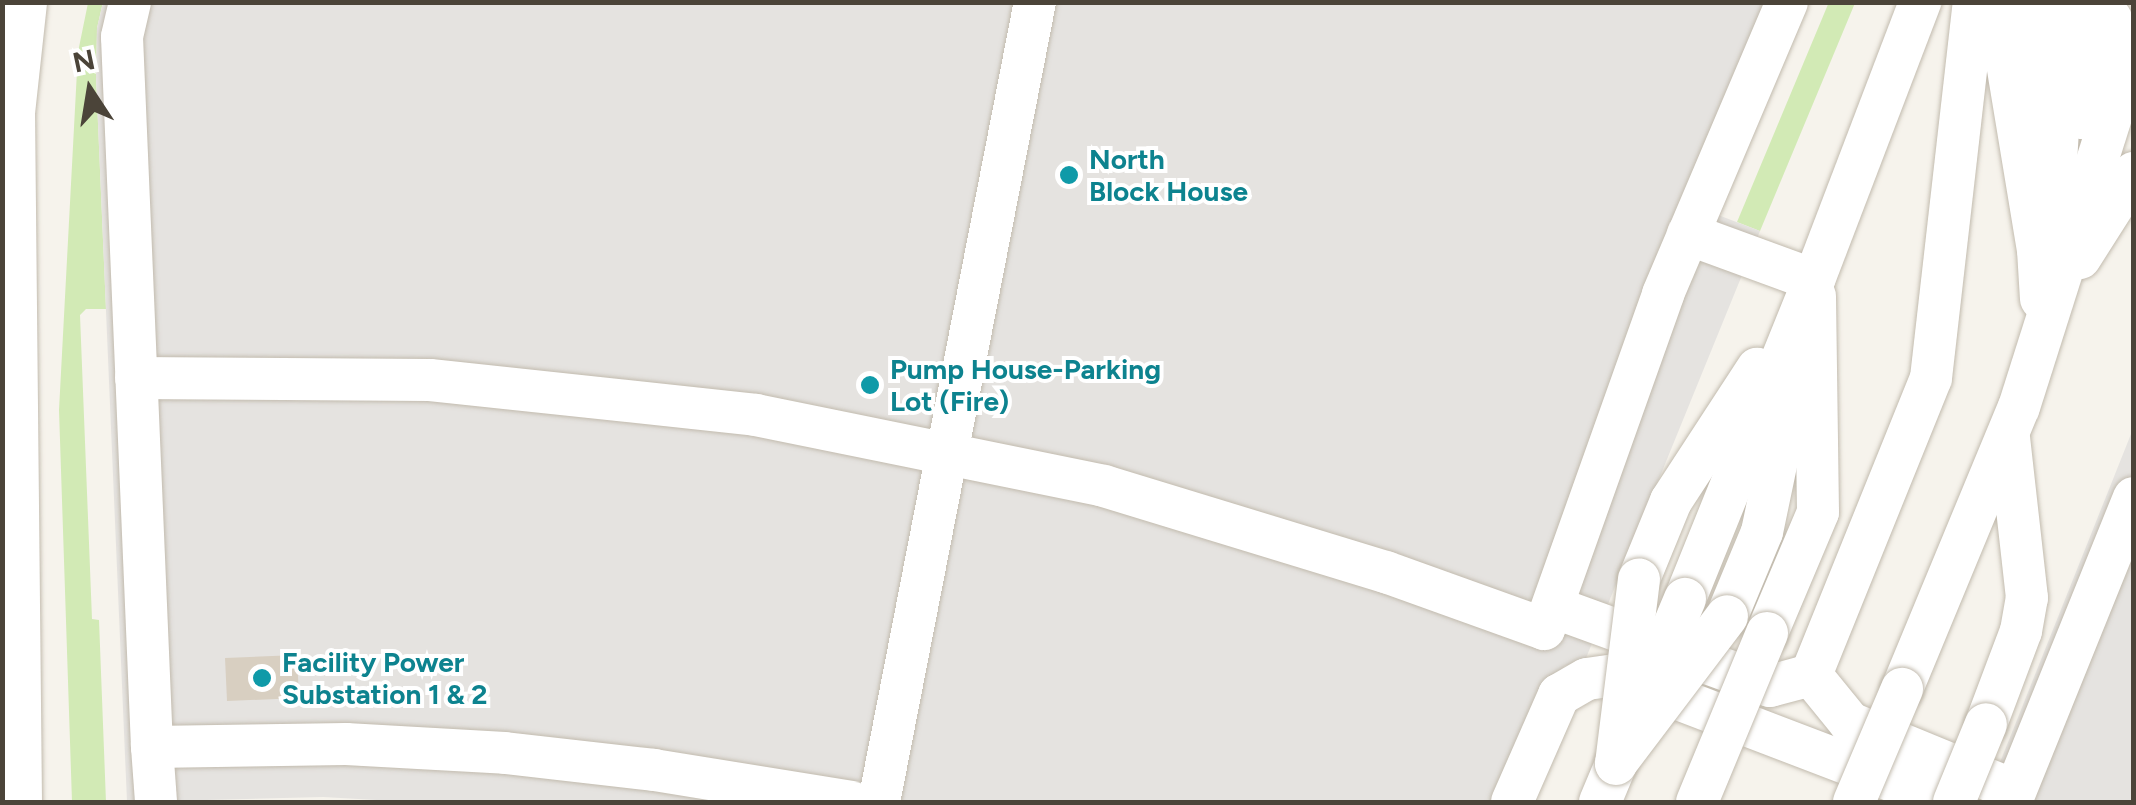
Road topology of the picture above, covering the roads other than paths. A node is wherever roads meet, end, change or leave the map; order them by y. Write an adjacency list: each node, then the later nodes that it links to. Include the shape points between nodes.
1 (130, 2): 17 (street, via 122,37)
2 (1035, 2): 19 (street)
3 (1787, 2): 14 (street)
4 (1920, 2): 15 (street)
5 (1974, 2): 23 (street, via 1930,378)
6 (2014, 2): 16 (street, via 2005,51 2038,250)
7 (23, 18): 9 (street); 20 (street, via 14,113)
8 (2094, 18): 16 (street); 16 (street, via 2037,30)
9 (2, 72)
10 (2134, 114): 16 (street)
11 (2134, 172): 16 (street, via 2081,256)
12 (2134, 204): 16 (street, via 2088,260)
13 (2134, 225): 16 (street, via 2076,285)
14 (1688, 234): 15 (street); 22 (street)
15 (1814, 280): 31 (street, bridge); 32 (street, bridge, via 1818,512)
16 (2040, 340): 18 (street)
17 (136, 378): 19 (street, via 430,380 756,415); 24 (street)
18 (2010, 432): 33 (street, bridge); 34 (street, bridge, via 2027,598 1986,724)
19 (949, 454): 22 (street, via 1104,486 1246,527 1544,629); 29 (street)
20 (10, 472): 26 (street)
21 (2134, 498): 25 (street)
22 (1553, 607): 23 (street, via 1770,686)
23 (1811, 675): 25 (street, via 1850,723)
24 (152, 747): 27 (street); 28 (street, via 346,744 505,754)
25 (2013, 796)
26 (21, 802)
27 (156, 802)
28 (850, 802)
29 (880, 802)
30 (1512, 802): 34 (street, via 1559,694 1588,679 1616,675)
31 (1600, 802)
32 (1697, 802)
33 (1854, 802)
34 (1951, 802)

